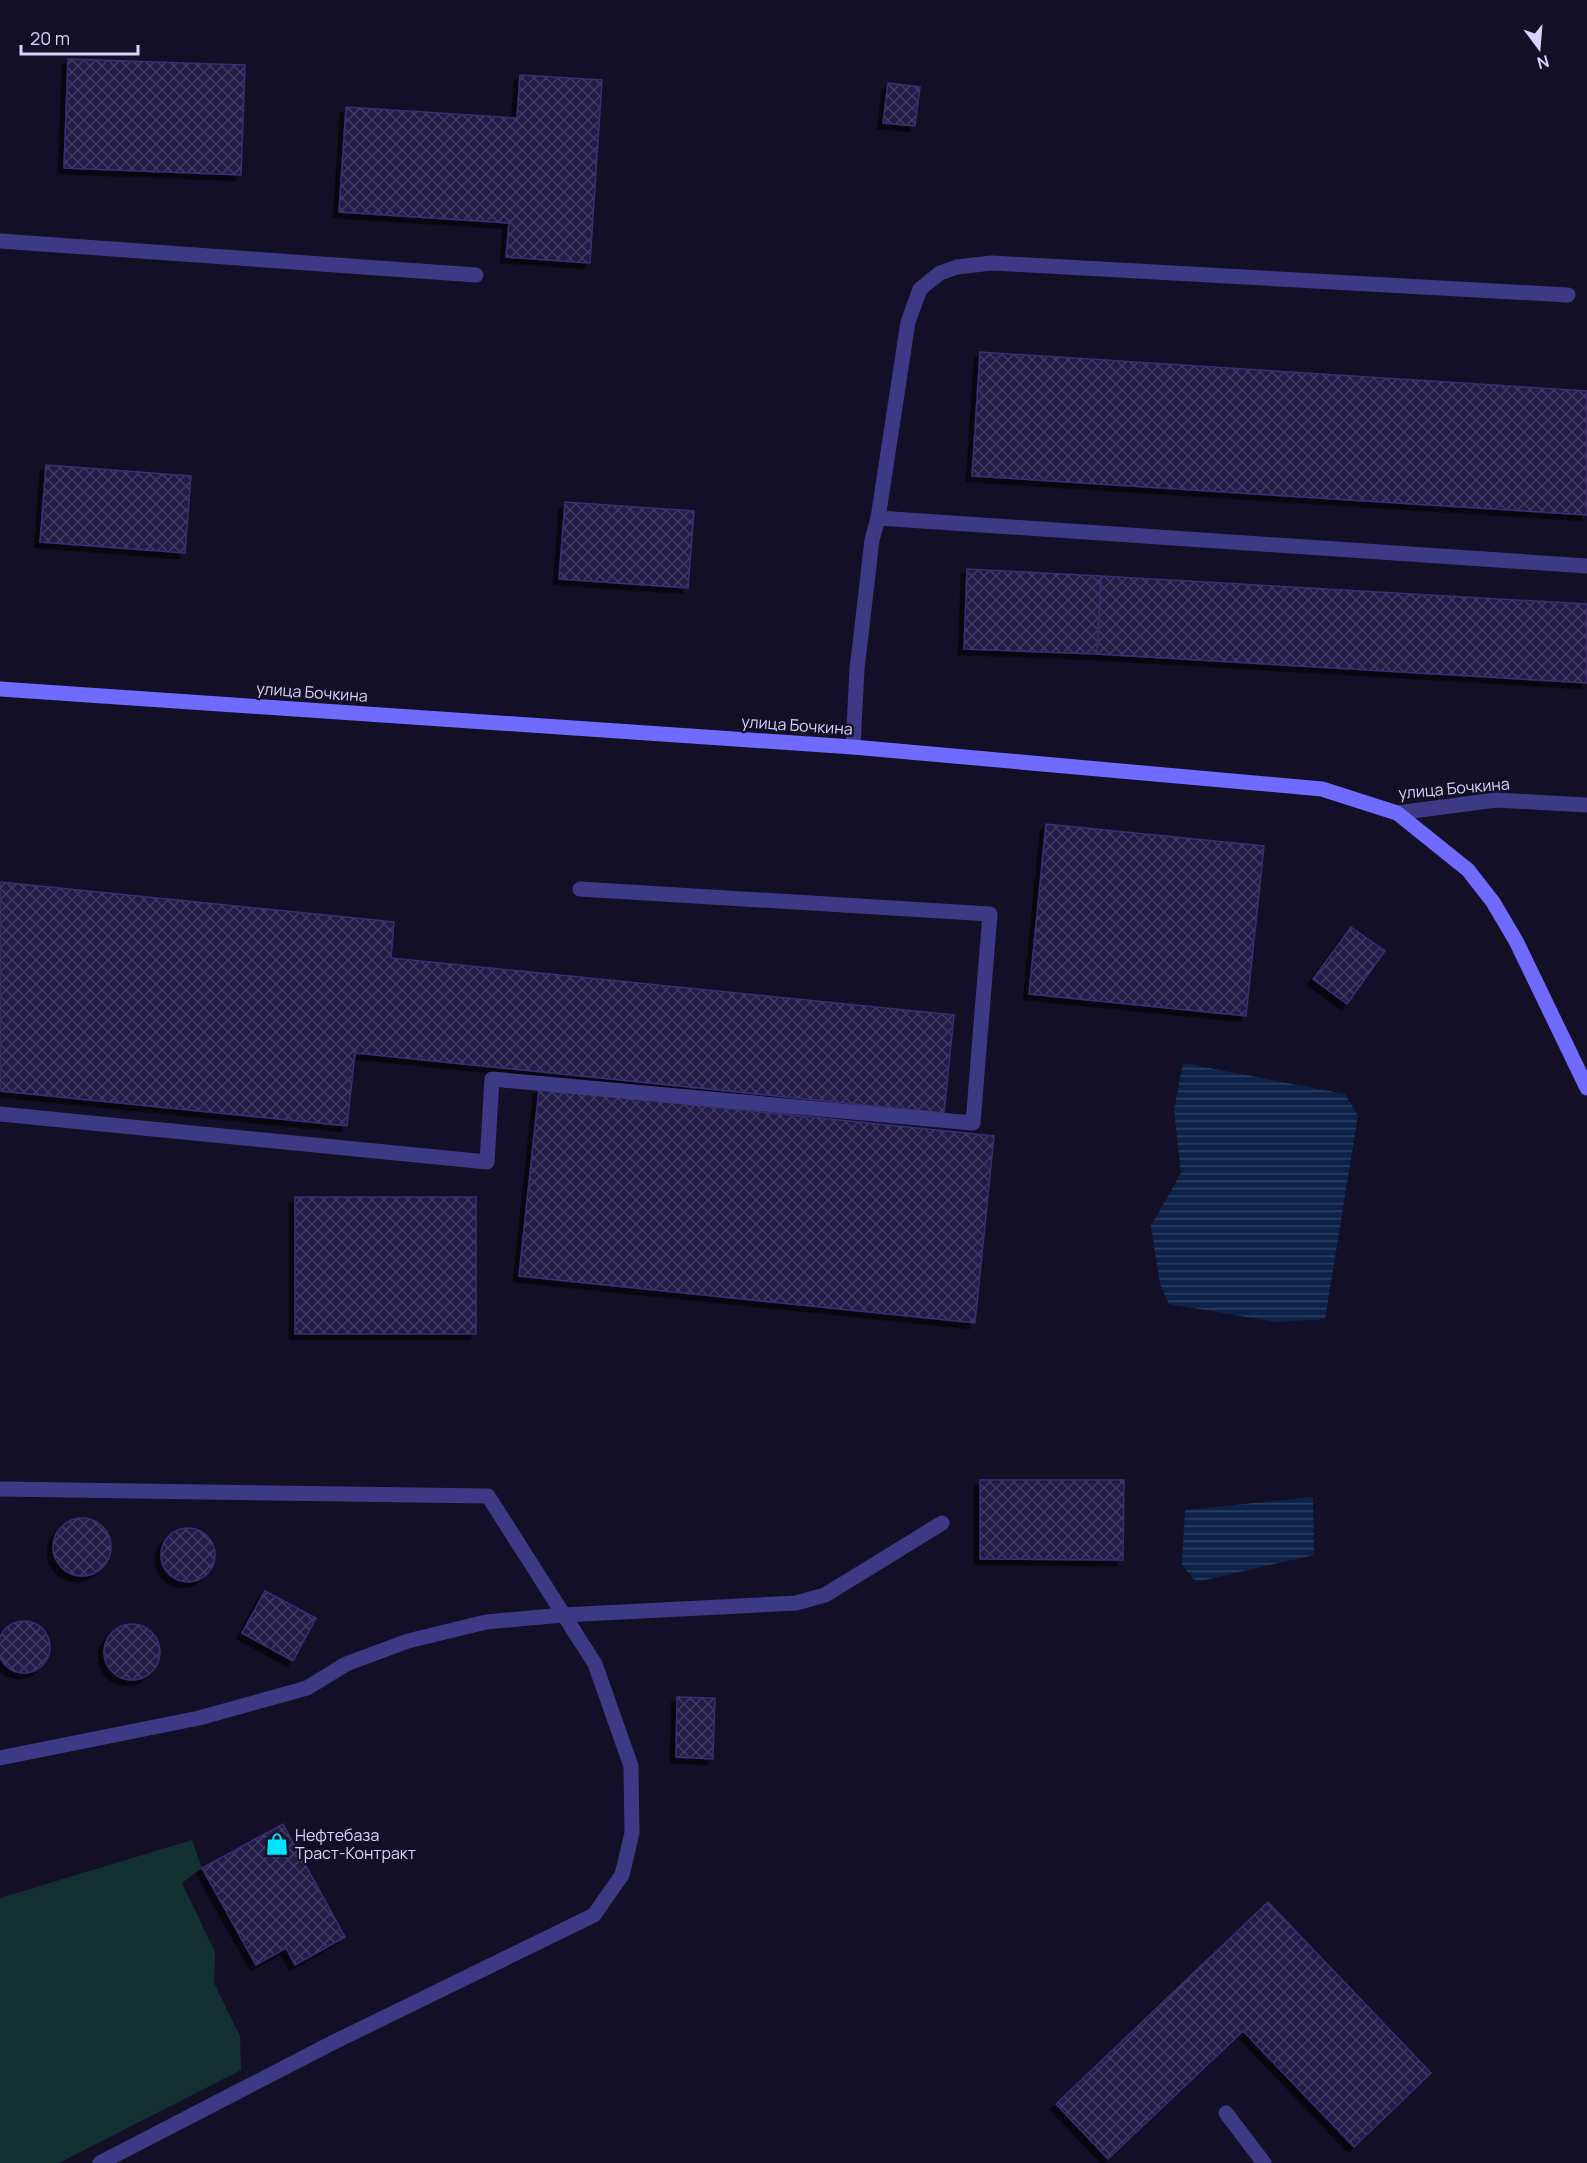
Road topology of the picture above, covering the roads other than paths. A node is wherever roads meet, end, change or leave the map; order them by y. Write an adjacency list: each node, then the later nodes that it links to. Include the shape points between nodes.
1 (0, 242): 2 (street)
2 (476, 275)
3 (1568, 295): 4 (street, via 992,263 957,267 939,273 920,289 908,322)
4 (878, 518): 5 (street); 7 (street, via 857,669)
5 (1587, 566)
6 (0, 689): 7 (street, улица Бочкина)
7 (853, 747): 9 (street, улица Бочкина, via 1322,789)
8 (1587, 805): 9 (street, улица Бочкина, via 1496,800)
9 (1397, 813): 11 (street, via 1468,870 1493,902 1516,940)
10 (580, 889): 12 (street, via 990,914 973,1123 492,1079 487,1162)
11 (1587, 1088)
12 (0, 1114)
13 (0, 1489): 15 (street, via 488,1496)
14 (942, 1523): 15 (street, via 825,1595 796,1603)
15 (563, 1615): 16 (street, via 486,1622 408,1641 346,1664 307,1688 199,1718); 18 (street, via 595,1664 631,1766 632,1833 622,1875 594,1915 332,2043)
16 (0, 1758)
17 (1226, 2114): 19 (street)
18 (100, 2163)
19 (1264, 2163)

